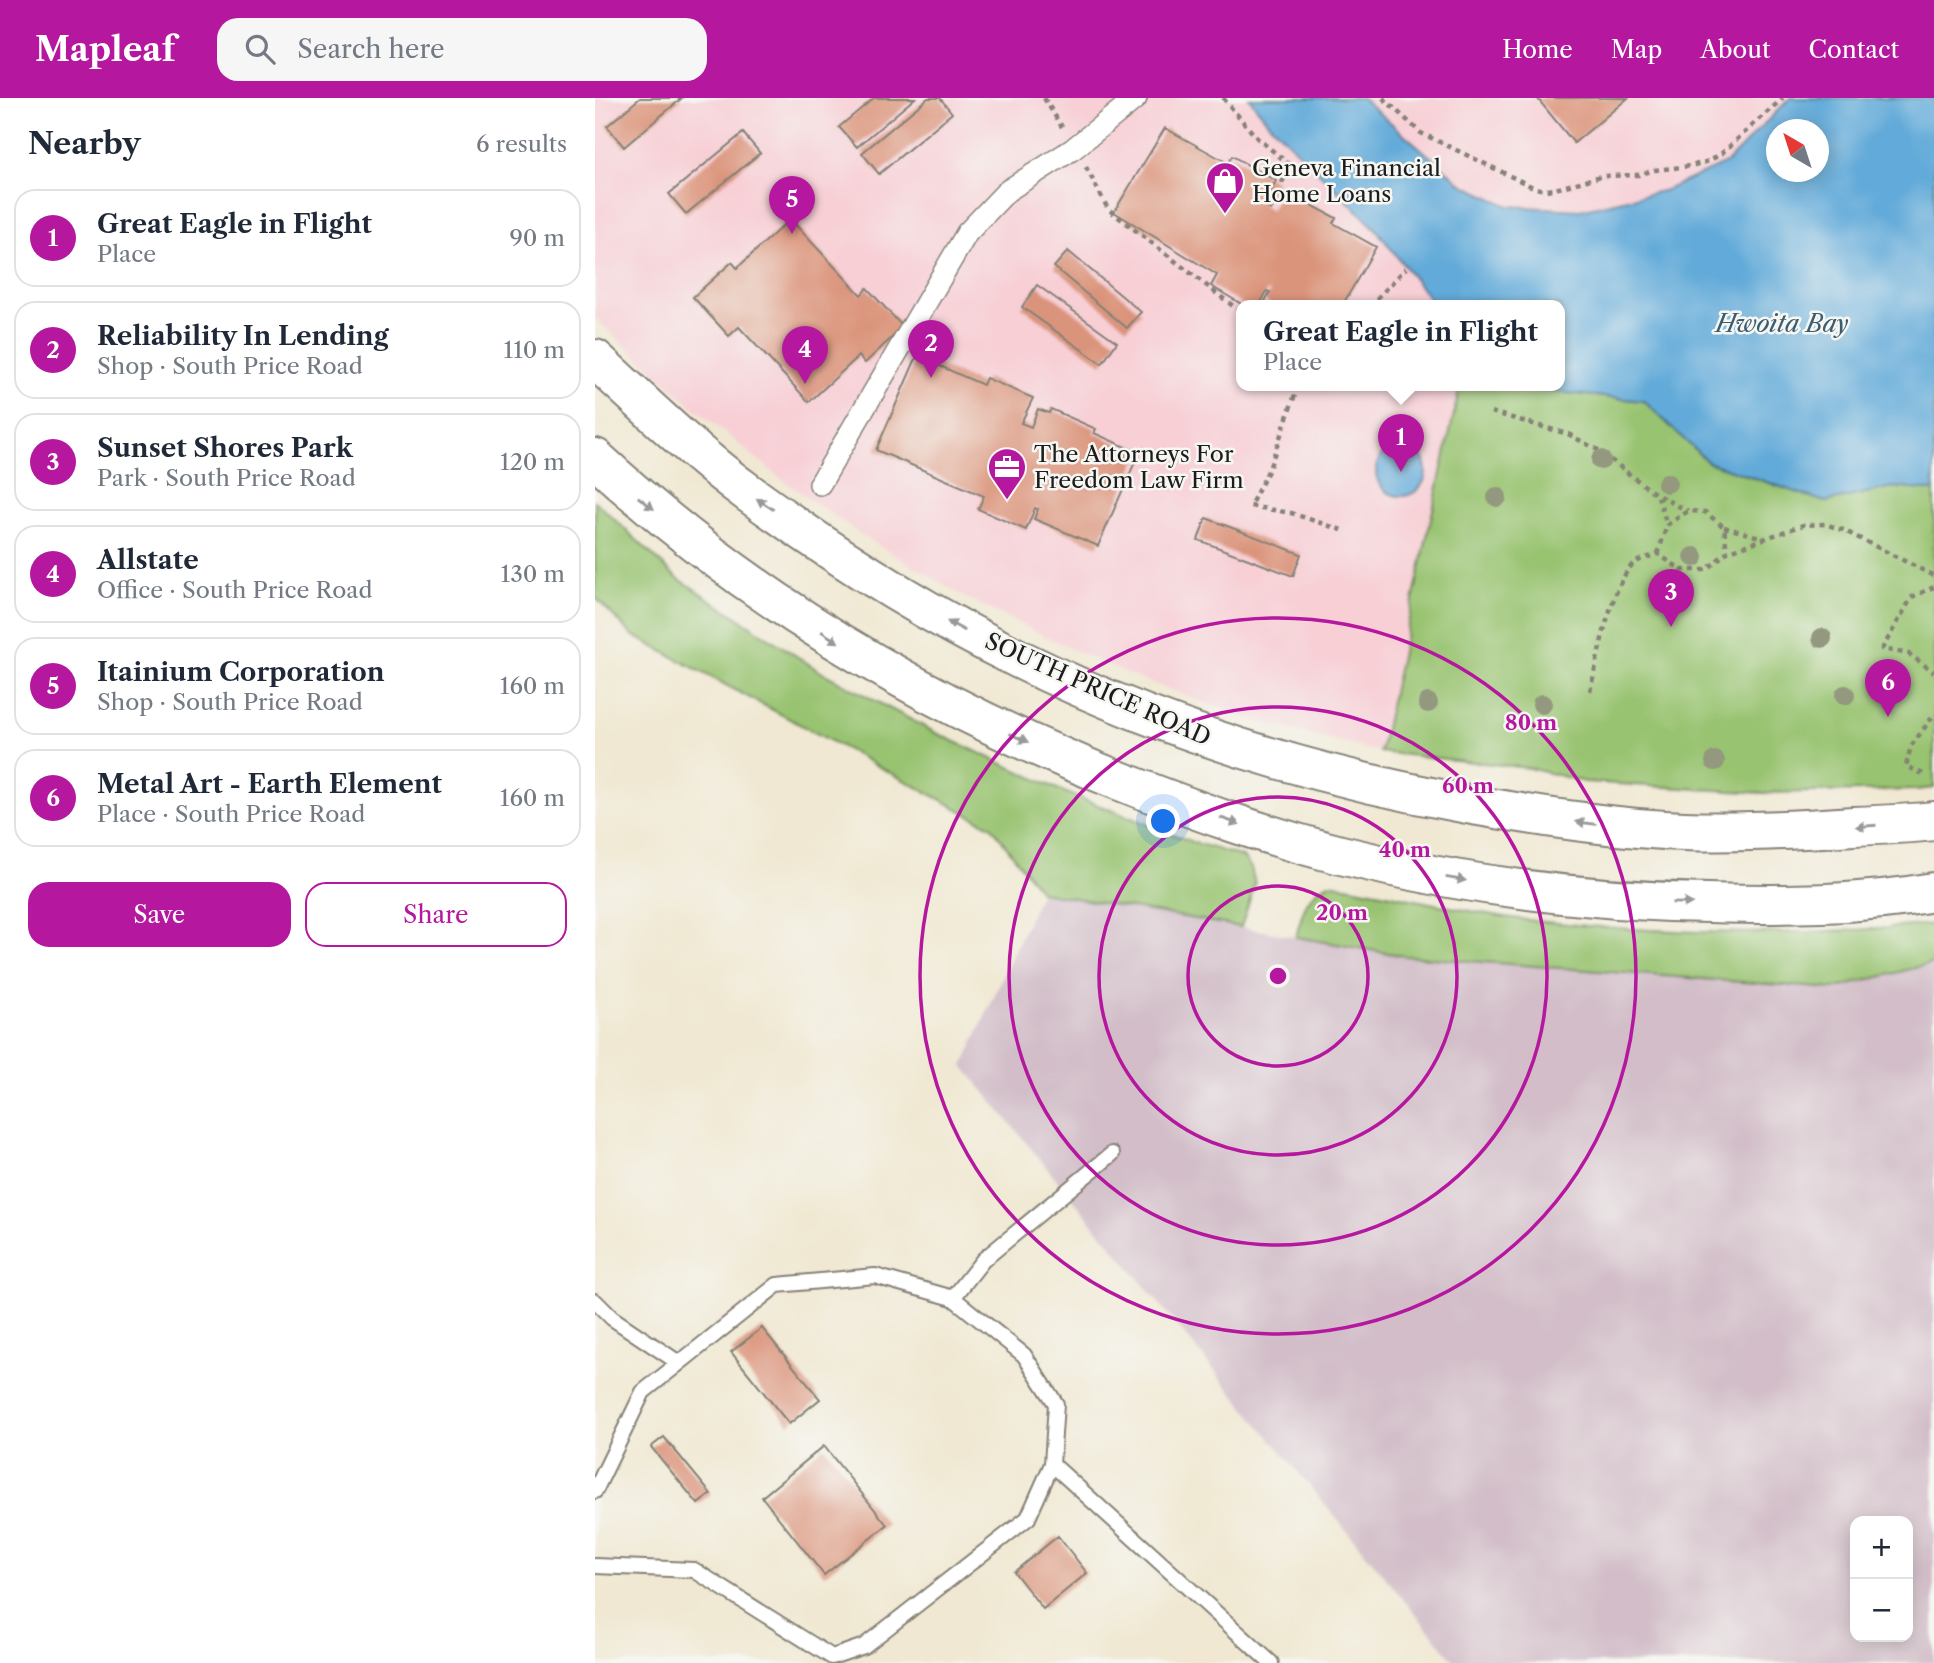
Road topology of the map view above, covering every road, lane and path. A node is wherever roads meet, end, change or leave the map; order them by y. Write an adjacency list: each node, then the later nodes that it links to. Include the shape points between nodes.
1 (1044, 98): 6 (path)
2 (1136, 98): 6 (street)
3 (1223, 98): 7 (path, via 1257,138 1290,165)
4 (1383, 98): 5 (path, via 1421,133 1546,190 1601,176 1709,161)
5 (1783, 98)
6 (1076, 147): 10 (path, via 1108,209); 15 (street, via 1007,191 967,233)
7 (1281, 185)
8 (1406, 268): 9 (path)
9 (1376, 300)
10 (1236, 308)
11 (595, 359): 30 (main road, SOUTH PRICE ROAD, one-way to 11, via 1760,831 1586,823 1404,793 1267,758 1202,736 1021,660 928,611 748,493)
12 (1295, 391): 20 (path, via 1269,469 1250,506 1291,513)
13 (1491, 412): 16 (path, via 1568,434 1598,450)
14 (595, 458): 31 (main road, one-way to 31, via 726,565 835,640 938,700 1051,753 1269,834 1423,874 1533,891 1657,902 1772,905)
15 (820, 484)
16 (1658, 496): 17 (path); 18 (path)
17 (1688, 511): 18 (path); 19 (path, via 1705,512)
18 (1667, 525): 23 (path)
19 (1724, 527): 21 (path); 22 (path)
20 (1345, 531)
21 (1766, 538): 22 (path); 24 (path, via 1803,525 1825,524)
22 (1727, 552): 23 (path, via 1706,570 1682,570)
23 (1658, 554): 27 (path, via 1634,563 1621,581)
24 (1934, 576)
25 (1934, 587): 26 (path, via 1912,597 1882,649 1909,654)
26 (1934, 672)
27 (1590, 691)
28 (1934, 715): 29 (path, via 1911,746 1906,766)
29 (1923, 774)
30 (1934, 821)
31 (1934, 892)
32 (1112, 1154): 33 (lane, via 983,1260)
33 (953, 1298): 35 (lane, via 875,1276 777,1285); 36 (lane, via 1024,1355 1056,1404)
34 (595, 1301): 35 (lane, via 612,1318)
35 (679, 1363): 37 (lane, via 643,1392)
36 (1052, 1464): 38 (lane, via 1028,1518 864,1646 832,1657 694,1570); 39 (lane)
37 (595, 1491)
38 (595, 1566)
39 (1271, 1663)

